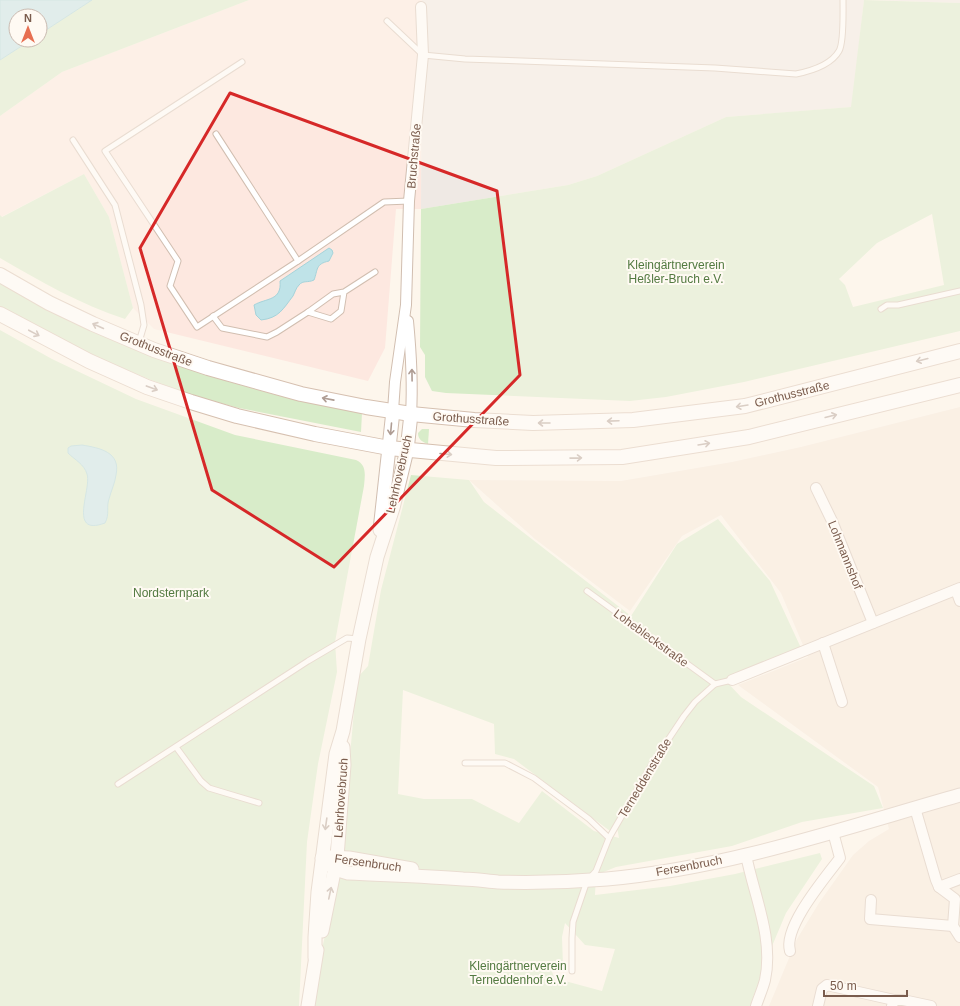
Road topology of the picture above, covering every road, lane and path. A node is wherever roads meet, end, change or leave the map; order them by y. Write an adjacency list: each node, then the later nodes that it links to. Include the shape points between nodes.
1 (844, 0): 4 (lane, via 840,50 826,64 796,74)
2 (421, 3): 4 (street, Bruchstraße)
3 (387, 21): 4 (lane)
4 (423, 55): 8 (street, Bruchstraße)
5 (242, 62): 18 (lane, via 105,150 178,261 170,286 197,327)
6 (216, 134): 9 (lane)
7 (73, 140): 19 (lane, via 115,205 141,305 144,325)
8 (409, 201): 9 (lane, via 384,202); 14 (street, Bruchstraße)
9 (298, 262): 18 (lane)
10 (375, 272): 13 (lane)
11 (0, 275): 19 (main road, Grothusstraße, one-way to 11, via 49,303)
12 (960, 290): 15 (lane, via 898,305 887,305)
13 (344, 292): 16 (lane, via 333,294); 16 (lane, via 341,311 331,319)
14 (406, 305): 22 (street, Bruchstraße); 23 (street, Bruchstraße, one-way to 14, via 412,356)
15 (881, 309)
16 (308, 312): 18 (lane, via 267,337 222,328)
17 (0, 314): 24 (main road, one-way to 24, via 88,361 184,400 237,416)
18 (213, 316)
19 (138, 343): 22 (main road, Grothusstraße, one-way to 19, via 278,388 208,368)
20 (960, 351): 23 (main road, Grothusstraße, one-way to 23, via 745,406 633,420 533,423)
21 (960, 385): 25 (main road, one-way to 21, via 496,458 622,457 749,437)
22 (393, 411): 23 (main road, Grothusstraße); 24 (street, Lehrhovebruch, one-way to 24)
23 (411, 414): 25 (street, Lehrhovebruch)
24 (389, 448): 25 (main road); 27 (street, Lehrhovebruch)
25 (407, 450): 27 (street, Lehrhovebruch, via 393,508)
26 (816, 488): 31 (street, Lohmannshof, via 832,521)
27 (377, 557): 32 (street, Lehrhovebruch)
28 (958, 589): 30 (street); 31 (street)
29 (587, 591): 35 (lane, Lohebleckstraße)
30 (960, 601)
31 (872, 623): 33 (street)
32 (359, 639): 37 (street, Lehrhovebruch); 38 (lane, via 347,638 308,661)
33 (823, 644): 34 (street); 36 (street)
34 (732, 680): 35 (lane)
35 (715, 684): 45 (lane, Terneddenstraße, via 684,716 652,764)
36 (842, 702)
37 (343, 731): 47 (street, Lehrhovebruch, one-way to 47, via 336,754); 48 (street, Lehrhovebruch, via 344,765)
38 (176, 747): 40 (lane); 42 (lane, via 201,781 210,788)
39 (465, 763): 45 (lane, via 505,763 534,778 589,819)
40 (118, 784)
41 (960, 795): 43 (street, Fersenbruch)
42 (259, 804)
43 (914, 808): 44 (street, Fersenbruch); 51 (street)
44 (833, 832): 46 (street, Fersenbruch); 55 (street, via 840,858 794,924 788,944)
45 (609, 838): 50 (lane, Terneddenstraße, via 596,871)
46 (746, 856): 50 (street, Fersenbruch, via 667,872); 60 (street, via 767,942 767,969)
47 (322, 858): 48 (street, Fersenbruch); 56 (street, Lehrhovebruch)
48 (336, 863): 50 (street, Fersenbruch, via 464,879 511,882); 56 (street, Lehrhovebruch, one-way to 48)
49 (960, 879): 51 (street)
50 (587, 881): 57 (lane, Terneddenstraße, via 573,922)
51 (939, 887): 53 (street, via 955,899)
52 (871, 900): 53 (street, via 870,919)
53 (953, 926): 54 (street)
54 (960, 937)
55 (790, 951)
56 (315, 958): 59 (street, Lehrhovebruch)
57 (572, 971)
58 (893, 1003): 61 (street, via 827,985 822,989); 62 (street, via 903,1000)
59 (308, 1006)
60 (756, 1006)
61 (818, 1006)
62 (931, 1006)

